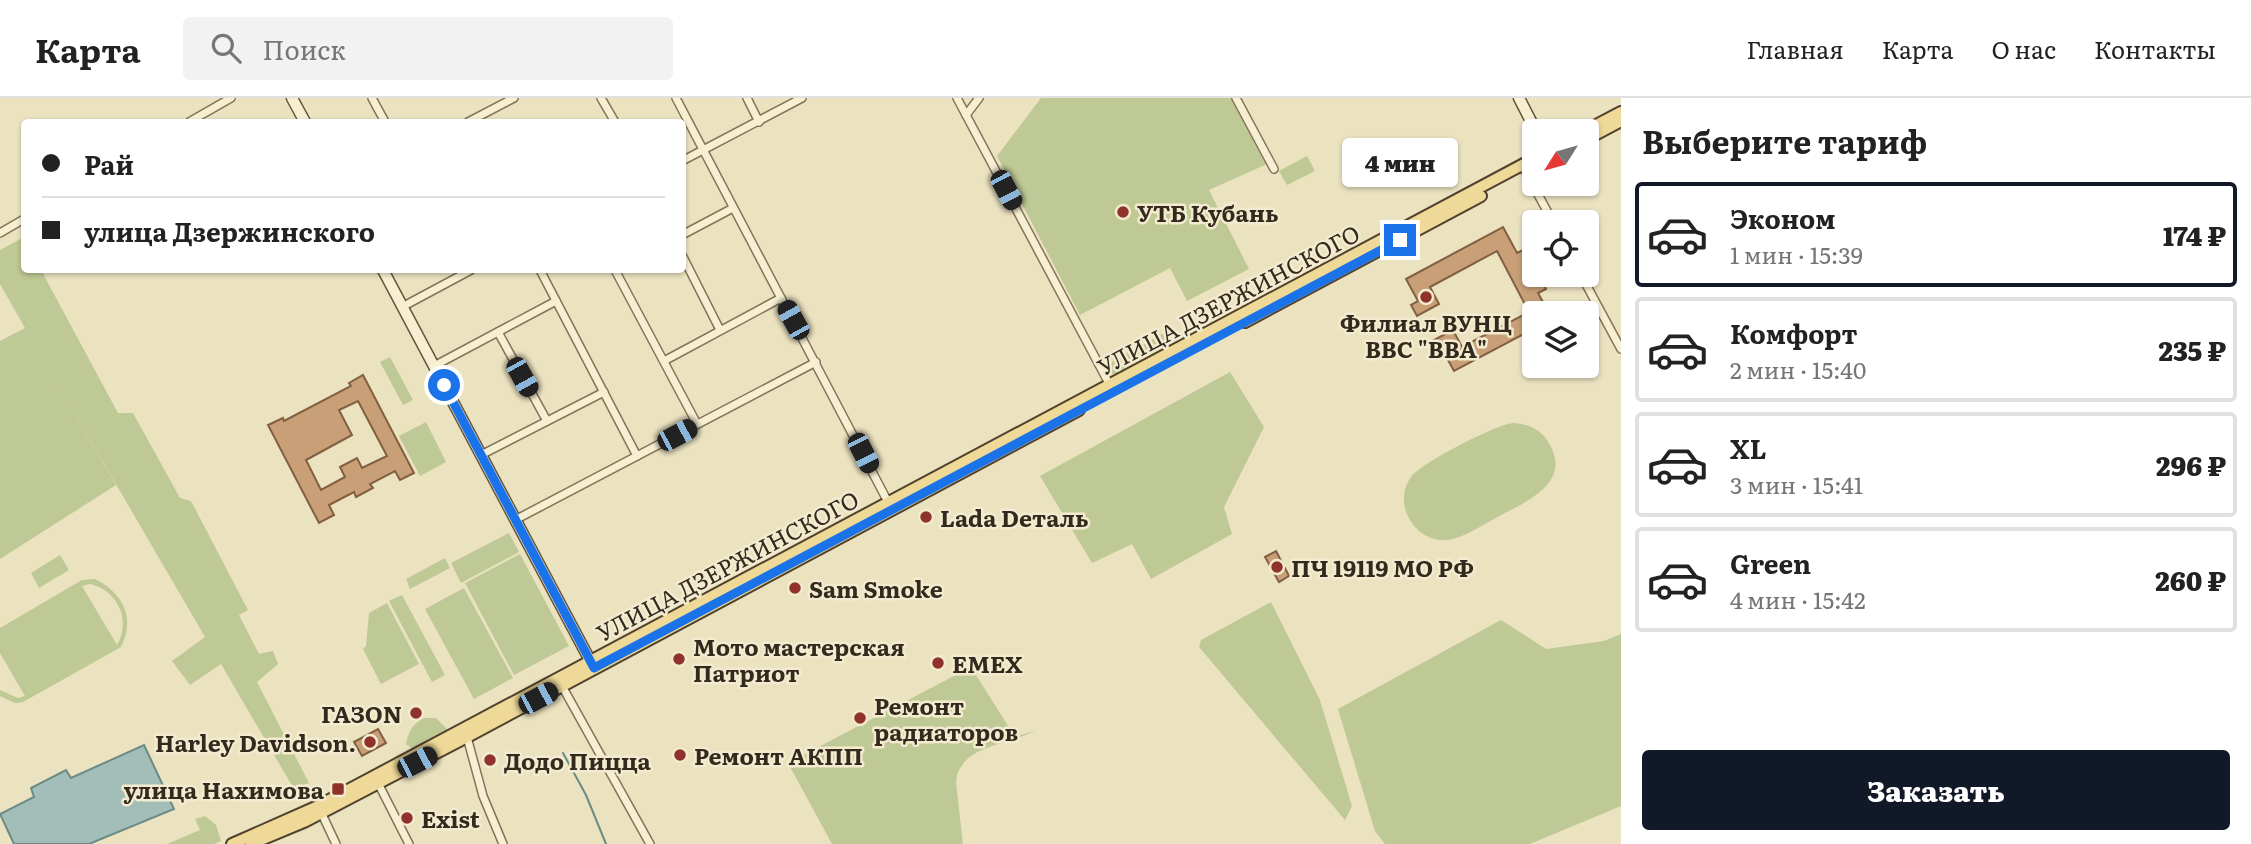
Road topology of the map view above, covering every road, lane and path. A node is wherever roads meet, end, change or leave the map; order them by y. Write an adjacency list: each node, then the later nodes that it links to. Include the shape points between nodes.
1 (231, 98): 15 (street)
2 (292, 98): 16 (street)
3 (372, 98): 17 (street)
4 (514, 98): 18 (street)
5 (601, 98): 19 (street)
6 (676, 98): 25 (street)
7 (747, 98): 21 (street)
8 (802, 98): 21 (street)
9 (957, 98): 14 (street)
10 (979, 98): 14 (street)
11 (1236, 98): 27 (street)
12 (1519, 98): 20 (street)
13 (1621, 112): 23 (main road)
14 (966, 115): 48 (street)
15 (194, 119)
16 (303, 119)
17 (383, 119)
18 (474, 119)
19 (612, 119)
20 (1530, 119)
21 (759, 121): 25 (street)
22 (1621, 121): 24 (main road)
23 (1600, 123)
24 (1600, 132)
25 (703, 150): 26 (street); 29 (street)
26 (686, 159)
27 (1274, 169)
28 (1522, 171): 48 (main road, УЛИЦА ДЗЕРЖИНСКОГО, via 1365,260)
29 (733, 208): 32 (street); 39 (street)
30 (21, 221): 31 (street)
31 (0, 233)
32 (686, 233)
33 (686, 263): 42 (street)
34 (385, 273): 41 (street)
35 (462, 273): 41 (street)
36 (542, 273): 40 (street)
37 (617, 273): 45 (street)
38 (1587, 287): 44 (street)
39 (781, 298): 42 (street); 46 (street)
40 (556, 301): 43 (street); 49 (street)
41 (402, 307): 47 (street)
42 (720, 330): 45 (street)
43 (498, 332): 47 (street); 50 (street)
44 (1621, 349)
45 (664, 361): 51 (street)
46 (816, 362): 51 (street); 54 (street)
47 (434, 366): 52 (street)
48 (1111, 388): 54 (main road, УЛИЦА ДЗЕРЖИНСКОГО); 56 (main road, УЛИЦА ДЗЕРЖИНСКОГО)
49 (604, 391): 50 (street); 53 (street)
50 (547, 421): 52 (street)
51 (697, 424): 53 (street)
52 (481, 455): 55 (street)
53 (637, 456): 55 (street)
54 (888, 502): 56 (main road, УЛИЦА ДЗЕРЖИНСКОГО)
55 (515, 520): 56 (street)
56 (592, 665): 57 (main road, УЛИЦА ДЗЕРЖИНСКОГО); 60 (main road, УЛИЦА ДЗЕРЖИНСКОГО)
57 (562, 686): 58 (main road, УЛИЦА ДЗЕРЖИНСКОГО); 66 (street)
58 (467, 737): 59 (main road, УЛИЦА ДЗЕРЖИНСКОГО); 65 (street, via 483,796)
59 (378, 783): 60 (main road, УЛИЦА ДЗЕРЖИНСКОГО); 64 (street)
60 (320, 809): 61 (main road, УЛИЦА ДЗЕРЖИНСКОГО); 63 (street)
61 (253, 840): 62 (main road, УЛИЦА ДЗЕРЖИНСКОГО)
62 (232, 844)
63 (337, 844)
64 (409, 844)
65 (503, 844)
66 (650, 844)

